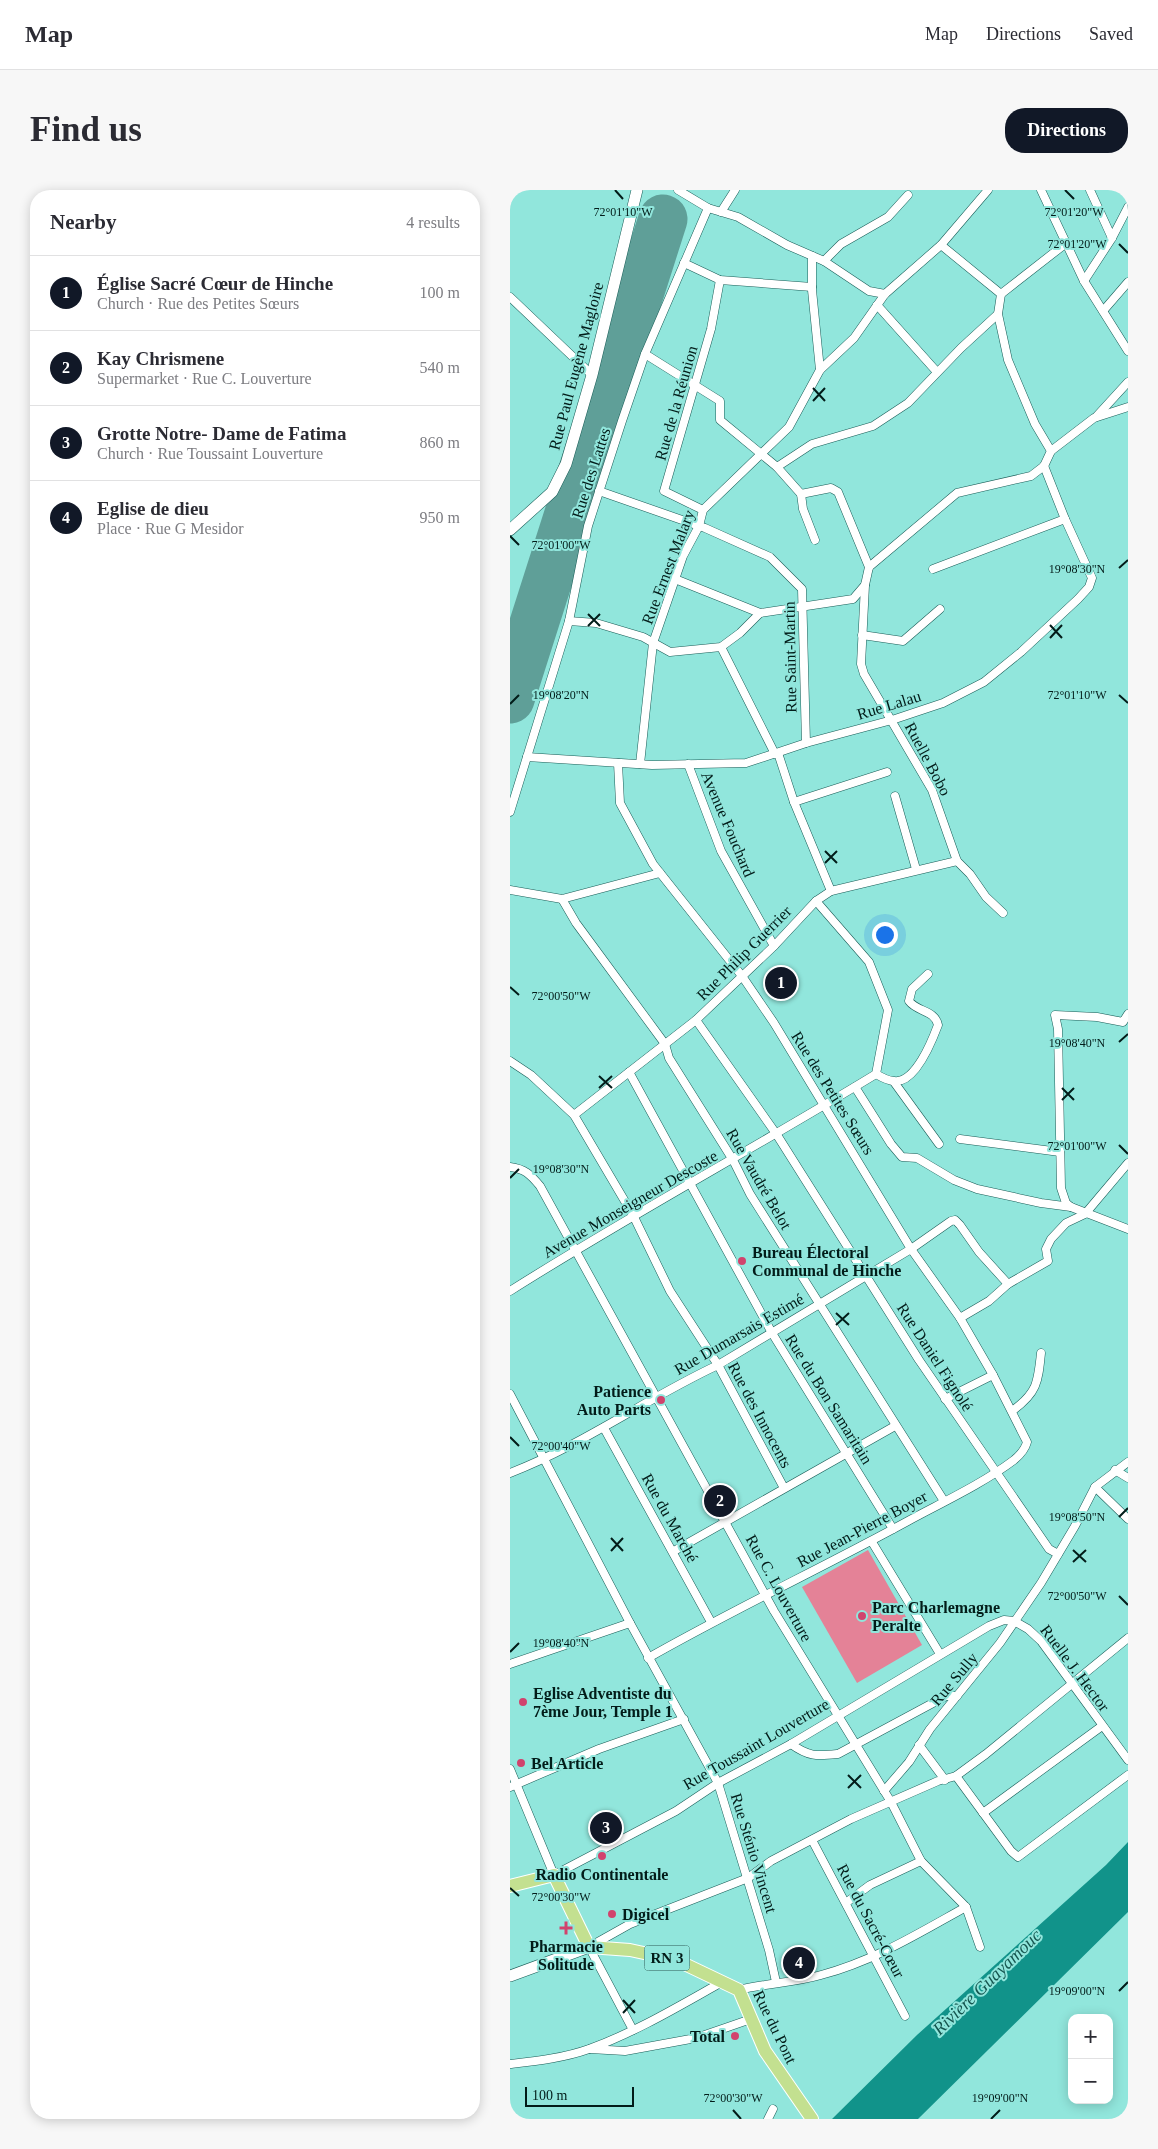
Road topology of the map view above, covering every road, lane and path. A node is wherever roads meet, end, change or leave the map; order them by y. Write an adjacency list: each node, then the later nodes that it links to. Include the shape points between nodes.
1 (637, 190): 31 (main road, Rue Paul Eugène Magloire)
2 (678, 190): 9 (street)
3 (735, 190): 10 (street)
4 (988, 190): 13 (street, Rue Ernest Malary)
5 (1041, 190): 12 (street)
6 (1090, 190): 11 (street)
7 (908, 195): 15 (street, via 888,217 842,244)
8 (1128, 207): 11 (street)
9 (708, 208): 10 (street); 16 (street, Rue des Lattes)
10 (721, 212): 14 (street, via 738,217)
11 (1112, 238): 18 (street)
12 (1065, 244): 18 (street); 22 (street)
13 (941, 245): 21 (street, Rue Ernest Malary); 22 (street)
14 (812, 256): 15 (street); 20 (street)
15 (824, 260): 21 (street, via 860,286)
16 (684, 263): 17 (street); 28 (street, Rue des Lattes)
17 (720, 280): 20 (street); 33 (street, Rue de la Réunion, via 712,329)
18 (1084, 281): 25 (street)
19 (1128, 282): 25 (street)
20 (812, 287): 29 (street)
21 (885, 294): 24 (street, Rue Ernest Malary)
22 (1001, 294): 26 (street)
23 (510, 297): 31 (street)
24 (877, 305): 29 (street, Rue Ernest Malary, via 854,338); 30 (street)
25 (1103, 311): 27 (street)
26 (998, 314): 30 (street); 36 (street, via 1016,383)
27 (1128, 351)
28 (645, 354): 33 (street); 40 (street, Rue des Lattes)
29 (820, 370): 37 (street, Rue Ernest Malary, via 788,427)
30 (938, 372): 39 (street, via 908,403 873,426 812,444)
31 (592, 375): 45 (main road, Rue Paul Eugène Magloire, via 566,464 556,485)
32 (1128, 382): 35 (street)
33 (696, 386): 37 (street, via 720,401 720,420); 42 (street, Rue de la Réunion, via 664,492)
34 (1128, 407): 35 (street)
35 (1094, 418): 36 (street)
36 (1051, 451): 38 (street)
37 (761, 454): 39 (street); 42 (street, Rue Ernest Malary)
38 (1044, 466): 43 (street, Rue Lalau); 47 (street, via 1030,476 957,493)
39 (777, 467): 41 (street)
40 (599, 491): 44 (street, Rue Saint-Martin); 54 (street, Rue des Lattes, via 588,526)
41 (801, 494): 46 (street, via 805,516); 47 (street, via 831,488 838,492)
42 (703, 510): 44 (street, Rue Ernest Malary)
43 (1065, 519): 48 (street); 58 (street, Rue Lalau, via 1092,578 1089,587 1021,652 984,682 943,703)
44 (698, 526): 49 (street, Rue Ernest Malary); 51 (street, Rue Saint-Martin, via 770,557 802,589)
45 (510, 530)
46 (815, 540)
47 (869, 567): 50 (street, Ruelle Bobo)
48 (934, 569)
49 (675, 579): 53 (street); 56 (street, Rue Ernest Malary)
50 (864, 585): 51 (street, via 853,599); 55 (street, Ruelle Bobo)
51 (803, 606): 53 (street); 59 (street, Rue Saint-Martin)
52 (940, 609): 55 (street, via 903,641)
53 (760, 613): 57 (street)
54 (569, 620): 56 (street, via 596,623); 61 (street, Rue des Lattes)
55 (862, 635): 58 (street, Ruelle Bobo, via 864,674)
56 (654, 643): 57 (street, via 670,652); 63 (street, Rue Ernest Malary)
57 (722, 646): 60 (street)
58 (892, 720): 59 (street, Rue Lalau); 69 (street, Ruelle Bobo, via 932,790)
59 (806, 743): 60 (street, Rue Lalau)
60 (776, 753): 64 (street, Rue Lalau, via 746,763); 67 (street)
61 (527, 757): 62 (street, Rue Lalau); 68 (street, Rue des Lattes)
62 (618, 763): 63 (street, Rue Lalau); 71 (street, Rue des Petites Sœurs, via 620,803)
63 (640, 764): 64 (street, Rue Lalau)
64 (688, 764): 77 (street, Avenue Fouchard, via 721,850)
65 (887, 772): 67 (street)
66 (895, 796): 70 (street)
67 (794, 802): 73 (street)
68 (510, 812)
69 (957, 861): 70 (street, Rue Philip Guerrier); 76 (street, via 986,898)
70 (916, 869): 73 (street, Rue Philip Guerrier)
71 (660, 873): 74 (street); 79 (street, Rue des Petites Sœurs)
72 (510, 890): 74 (street)
73 (831, 891): 75 (street, Rue Philip Guerrier)
74 (562, 899): 83 (street, Rue Vaudré Belot, via 576,924)
75 (816, 901): 77 (street, Rue Philip Guerrier); 86 (street, via 869,962 888,1010)
76 (1003, 913)
77 (774, 946): 79 (street, Rue Philip Guerrier)
78 (928, 974): 87 (street, via 912,989 910,1001 913,1006 932,1014 938,1024 912,1075)
79 (742, 976): 81 (street, Rue Philip Guerrier); 89 (street, Rue des Petites Sœurs)
80 (1128, 1014): 82 (street)
81 (696, 1020): 83 (street, Rue Philip Guerrier); 91 (street, Rue Daniel Fignolé)
82 (1125, 1025): 94 (street, via 1097,1017 1055,1015)
83 (665, 1044): 85 (street, Rue Philip Guerrier); 95 (street, Rue Vaudré Belot, via 669,1058)
84 (510, 1061): 90 (street, Rue des Innocents, via 530,1074)
85 (628, 1072): 90 (street, Rue Philip Guerrier); 98 (street, Rue du Bon Samaritain)
86 (876, 1074): 87 (street); 88 (street, Avenue Monseigneur Descoste)
87 (894, 1082): 93 (street)
88 (855, 1087): 89 (street, Avenue Monseigneur Descoste); 99 (street, via 902,1158 917,1158 977,1188)
89 (826, 1106): 91 (street, Avenue Monseigneur Descoste); 103 (street, Rue des Petites Sœurs)
90 (574, 1115): 101 (street, Rue des Innocents)
91 (777, 1135): 95 (street, Avenue Monseigneur Descoste); 105 (street, Rue Daniel Fignolé)
92 (960, 1140): 94 (street)
93 (939, 1144)
94 (1060, 1152): 99 (street, via 1061,1188 1066,1203)
95 (733, 1160): 98 (street, Avenue Monseigneur Descoste); 108 (street, Rue Vaudré Belot, via 750,1194)
96 (1128, 1163): 100 (street)
97 (510, 1167): 104 (street, Rue C. Louverture, via 522,1168 540,1186)
98 (690, 1184): 101 (street, Avenue Monseigneur Descoste); 110 (street, Rue du Bon Samaritain)
99 (1071, 1207): 100 (street)
100 (1085, 1214): 102 (street); 106 (street, via 1066,1223 1047,1245 1049,1257 1046,1263)
101 (633, 1215): 104 (street, Avenue Monseigneur Descoste); 112 (street, Rue des Innocents, via 670,1291)
102 (1128, 1229)
103 (911, 1249): 105 (street, Rue Dumarsais Estimé); 106 (street, Rue Dumarsais Estimé, via 955,1220); 109 (street, Rue des Petites Sœurs)
104 (574, 1250): 107 (street, Avenue Monseigneur Descoste); 115 (street, Rue C. Louverture, via 624,1336)
105 (867, 1274): 108 (street, Rue Dumarsais Estimé); 116 (street, Rue Daniel Fignolé)
106 (1008, 1284): 109 (street, via 989,1301)
107 (510, 1291)
108 (818, 1305): 110 (street, Rue Dumarsais Estimé); 118 (street, Rue Vaudré Belot)
109 (960, 1318): 113 (street, Rue des Petites Sœurs)
110 (772, 1333): 112 (street, Rue Dumarsais Estimé); 121 (street, Rue du Bon Samaritain)
111 (1041, 1354): 117 (street, via 1037,1384 1031,1396)
112 (718, 1365): 115 (street, Rue Dumarsais Estimé); 129 (street, Rue des Innocents)
113 (993, 1375): 116 (street); 117 (street, Rue des Petites Sœurs)
114 (510, 1394): 122 (street, Rue Sténio Vincent)
115 (655, 1398): 119 (street, Rue Dumarsais Estimé); 132 (street, Rue C. Louverture)
116 (945, 1399): 125 (street, Rue Daniel Fignolé)
117 (1012, 1411): 120 (street, Rue des Petites Sœurs)
118 (895, 1426): 121 (street); 130 (street, Rue Vaudré Belot)
119 (604, 1428): 122 (street, Rue Dumarsais Estimé); 135 (street, Rue du Marché)
120 (1027, 1442): 125 (street, Rue Jean-Pierre Boyer, via 1022,1453)
121 (847, 1452): 129 (street); 133 (street, Rue du Bon Samaritain)
122 (544, 1458): 126 (street, Rue Dumarsais Estimé); 140 (street, Rue Sténio Vincent)
123 (1128, 1462): 124 (street, Rue Sully)
124 (1115, 1470): 127 (street); 128 (street, Rue Sully)
125 (994, 1472): 130 (street, Rue Jean-Pierre Boyer); 136 (street, Rue Daniel Fignolé, via 1049,1549)
126 (510, 1473)
127 (1128, 1478)
128 (1095, 1487): 131 (street); 136 (street, Rue Sully)
129 (784, 1488): 132 (street)
130 (944, 1501): 133 (street, Rue Jean-Pierre Boyer)
131 (1128, 1519)
132 (726, 1522): 135 (street); 137 (street, Rue C. Louverture)
133 (893, 1529): 134 (street, Rue Jean-Pierre Boyer)
134 (872, 1542): 137 (street, Rue Jean-Pierre Boyer); 142 (street)
135 (674, 1551): 139 (street, Rue du Marché)
136 (1058, 1554): 138 (street, Rue Sully)
137 (765, 1595): 139 (street, Rue Jean-Pierre Boyer); 147 (street, Rue C. Louverture)
138 (1014, 1621): 142 (street, Rue Toussaint Louverture, via 1004,1620 989,1626); 145 (street, Ruelle J. Hector, via 1041,1641); 146 (street, Rue Sully, via 988,1661)
139 (712, 1622): 143 (street, Rue Jean-Pierre Boyer)
140 (630, 1624): 143 (street, Rue Sténio Vincent); 144 (street)
141 (1128, 1638): 145 (street)
142 (940, 1654): 147 (street, Rue Toussaint Louverture)
143 (648, 1658): 148 (street, Rue Sténio Vincent)
144 (510, 1664)
145 (1071, 1684): 149 (street, Ruelle J. Hector); 156 (street)
146 (957, 1696): 151 (street, via 946,1696); 152 (street, Rue Sully)
147 (837, 1715): 150 (street, Rue Toussaint Louverture); 151 (street, Rue C. Louverture)
148 (684, 1719): 158 (street, Rue Sténio Vincent); 159 (street, via 599,1749)
149 (1102, 1726): 153 (street, Ruelle J. Hector); 162 (street)
150 (791, 1744): 151 (street, via 804,1754 820,1756 838,1754); 158 (street, Rue Toussaint Louverture)
151 (856, 1745): 160 (street, Rue C. Louverture)
152 (919, 1745): 157 (street); 160 (street, Rue Sully)
153 (1128, 1760)
154 (510, 1769): 159 (street)
155 (1128, 1775): 162 (street, via 1024,1854 1014,1855)
156 (956, 1776): 157 (street); 162 (street)
157 (945, 1780): 161 (street)
158 (718, 1782): 165 (street, Rue Toussaint Louverture, via 676,1810); 166 (street, Rue Sténio Vincent)
159 (513, 1786): 165 (street)
160 (884, 1791): 161 (street, Rue C. Louverture)
161 (891, 1802): 163 (street); 164 (street, Rue C. Louverture)
162 (983, 1813)
163 (812, 1840): 166 (street, via 771,1861); 168 (street, Rue du Sacré-Cœur)
164 (921, 1861): 168 (street, via 870,1886); 169 (street, Rue C. Louverture)
165 (554, 1875): 167 (main road, Rue Toussaint Louverture); 170 (main road)
166 (748, 1878): 170 (street, via 630,1924); 175 (street, Rue Sténio Vincent)
167 (510, 1886)
168 (846, 1902): 172 (street, Rue du Sacré-Cœur)
169 (966, 1907): 171 (street, Rue C. Louverture); 172 (street)
170 (589, 1947): 173 (main road); 174 (main road, Rue du Pont / RN 3, via 630,1950 676,1960); 179 (street)
171 (980, 1947)
172 (874, 1958): 175 (street, via 821,1976); 177 (street, Rue du Sacré-Cœur)
173 (510, 1976)
174 (722, 1982): 176 (main road, Rue du Pont / RN 3); 179 (street)
175 (776, 1982): 176 (street)
176 (739, 1990): 178 (main road, Rue du Pont)
177 (905, 2016)
178 (751, 2019): 180 (street, via 696,2038 625,2051); 184 (main road, Rue du Pont, via 765,2051)
179 (633, 2030): 180 (street)
180 (588, 2049): 181 (street)
181 (510, 2064)
182 (773, 2109): 183 (street)
183 (768, 2119)
184 (812, 2119)

